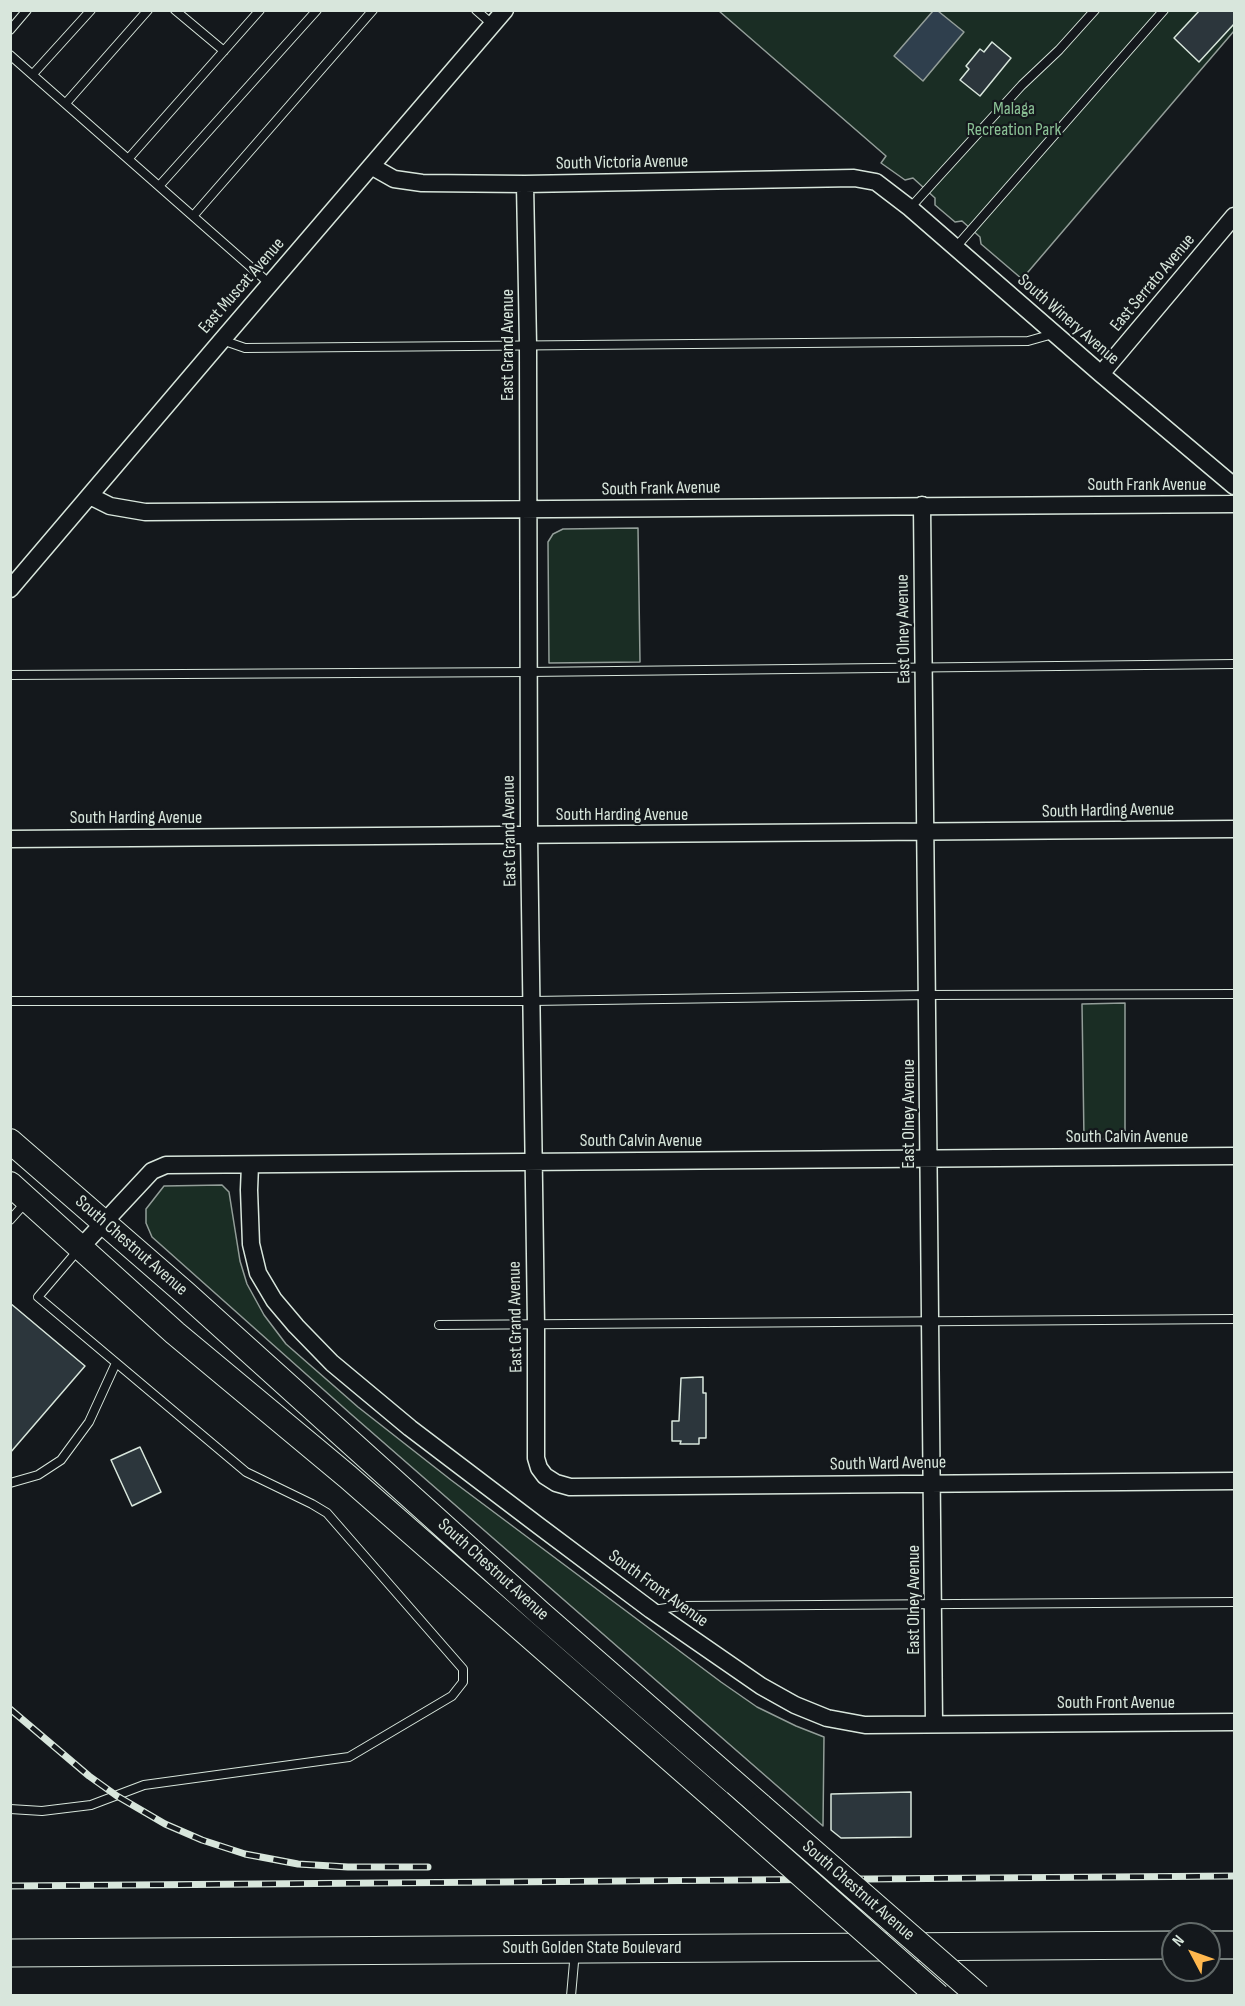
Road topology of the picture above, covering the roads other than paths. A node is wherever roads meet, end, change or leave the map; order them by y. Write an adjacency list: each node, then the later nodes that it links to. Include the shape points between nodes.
1 (27, 10): 13 (lane)
2 (90, 10): 16 (lane)
3 (147, 10): 17 (lane)
4 (175, 10): 14 (lane)
5 (260, 10): 14 (lane)
6 (317, 10): 22 (lane)
7 (373, 10): 24 (lane)
8 (476, 10): 12 (lane)
9 (505, 10): 12 (street, East Muscat Avenue)
10 (1095, 10): 23 (lane)
11 (1164, 10): 26 (lane)
12 (493, 25): 19 (street, East Muscat Avenue)
13 (10, 30)
14 (224, 51): 18 (lane)
15 (10, 54): 16 (lane)
16 (33, 74): 17 (lane)
17 (66, 103): 18 (lane)
18 (129, 158): 22 (lane)
19 (371, 166): 21 (street, South Victoria Avenue, via 394,179 422,183); 27 (street, East Muscat Avenue)
20 (876, 182): 21 (street, South Victoria Avenue, via 854,178); 23 (street, South Winery Avenue)
21 (525, 184): 30 (street, East Grand Avenue)
22 (160, 186): 24 (lane)
23 (910, 208): 26 (street, South Winery Avenue)
24 (194, 215): 27 (lane)
25 (1234, 216): 31 (street, East Serrato Avenue)
26 (956, 247): 28 (street, South Winery Avenue)
27 (270, 284): 29 (street, East Muscat Avenue)
28 (1054, 333): 30 (lane, via 1028,341); 31 (street, South Winery Avenue)
29 (222, 340): 30 (lane, via 245,348); 33 (street, East Muscat Avenue)
30 (528, 345): 36 (street, East Grand Avenue)
31 (1101, 374): 32 (street, South Winery Avenue)
32 (1234, 486)
33 (90, 496): 36 (street, South Frank Avenue, via 110,506 145,512); 37 (street, East Muscat Avenue)
34 (1234, 504): 35 (street, South Frank Avenue)
35 (922, 505): 36 (street, South Frank Avenue); 39 (street, East Olney Avenue)
36 (527, 510): 40 (street, East Grand Avenue)
37 (10, 589)
38 (1234, 664): 39 (lane)
39 (924, 669): 40 (lane); 43 (street, East Olney Avenue)
40 (528, 672): 41 (lane); 44 (street, East Grand Avenue)
41 (10, 675)
42 (1234, 829): 43 (street, South Harding Avenue)
43 (925, 832): 44 (street, South Harding Avenue); 47 (street, East Olney Avenue)
44 (529, 835): 45 (street, South Harding Avenue); 49 (street, East Grand Avenue)
45 (10, 838)
46 (1234, 994): 47 (lane)
47 (927, 995): 49 (lane); 52 (street, East Olney Avenue)
48 (10, 1001): 49 (lane)
49 (532, 1001): 53 (street, East Grand Avenue)
50 (10, 1141): 57 (main road, South Chestnut Avenue)
51 (1234, 1156): 52 (street, South Calvin Avenue)
52 (928, 1158): 53 (street, South Calvin Avenue); 60 (street, East Olney Avenue)
53 (533, 1161): 54 (street, South Calvin Avenue); 62 (street, East Grand Avenue)
54 (250, 1165): 57 (street, South Calvin Avenue, via 166,1165 152,1171); 70 (street, South Front Avenue, via 251,1244 258,1273 296,1326 410,1428)
55 (19, 1192): 56 (lane); 58 (main road, South Chestnut Avenue)
56 (10, 1220)
57 (104, 1223): 58 (street, South Calvin Avenue); 79 (main road, South Chestnut Avenue, bridge, via 531,1605)
58 (82, 1246): 63 (lane, via 38,1297); 78 (main road, South Chestnut Avenue, bridge, via 175,1333 348,1477)
59 (1234, 1319): 60 (lane)
60 (930, 1321): 62 (lane); 67 (street, East Olney Avenue)
61 (439, 1325): 62 (lane)
62 (536, 1325): 64 (street, East Grand Avenue, via 536,1458)
63 (116, 1363): 66 (lane, via 89,1422 61,1460 38,1475); 73 (lane, via 246,1472 327,1513 463,1669 463,1682 453,1696 349,1757 144,1785 91,1805 42,1811)
64 (545, 1476): 67 (street, South Ward Avenue, via 570,1487)
65 (1234, 1480): 67 (street, South Ward Avenue)
66 (10, 1483)
67 (933, 1484): 69 (street, East Olney Avenue)
68 (1234, 1602): 69 (lane)
69 (933, 1605): 70 (lane, via 680,1606); 72 (street, East Olney Avenue)
70 (651, 1610): 72 (street, South Front Avenue, via 761,1686 827,1718 865,1725)
71 (1234, 1722): 72 (street, South Front Avenue)
72 (934, 1723)
73 (10, 1809)
74 (1161, 1945): 75 (main road, South Golden State Boulevard)
75 (575, 1948): 76 (main road, South Golden State Boulevard); 77 (lane)
76 (10, 1953)
77 (571, 1995)
78 (938, 1995)
79 (979, 1995)

